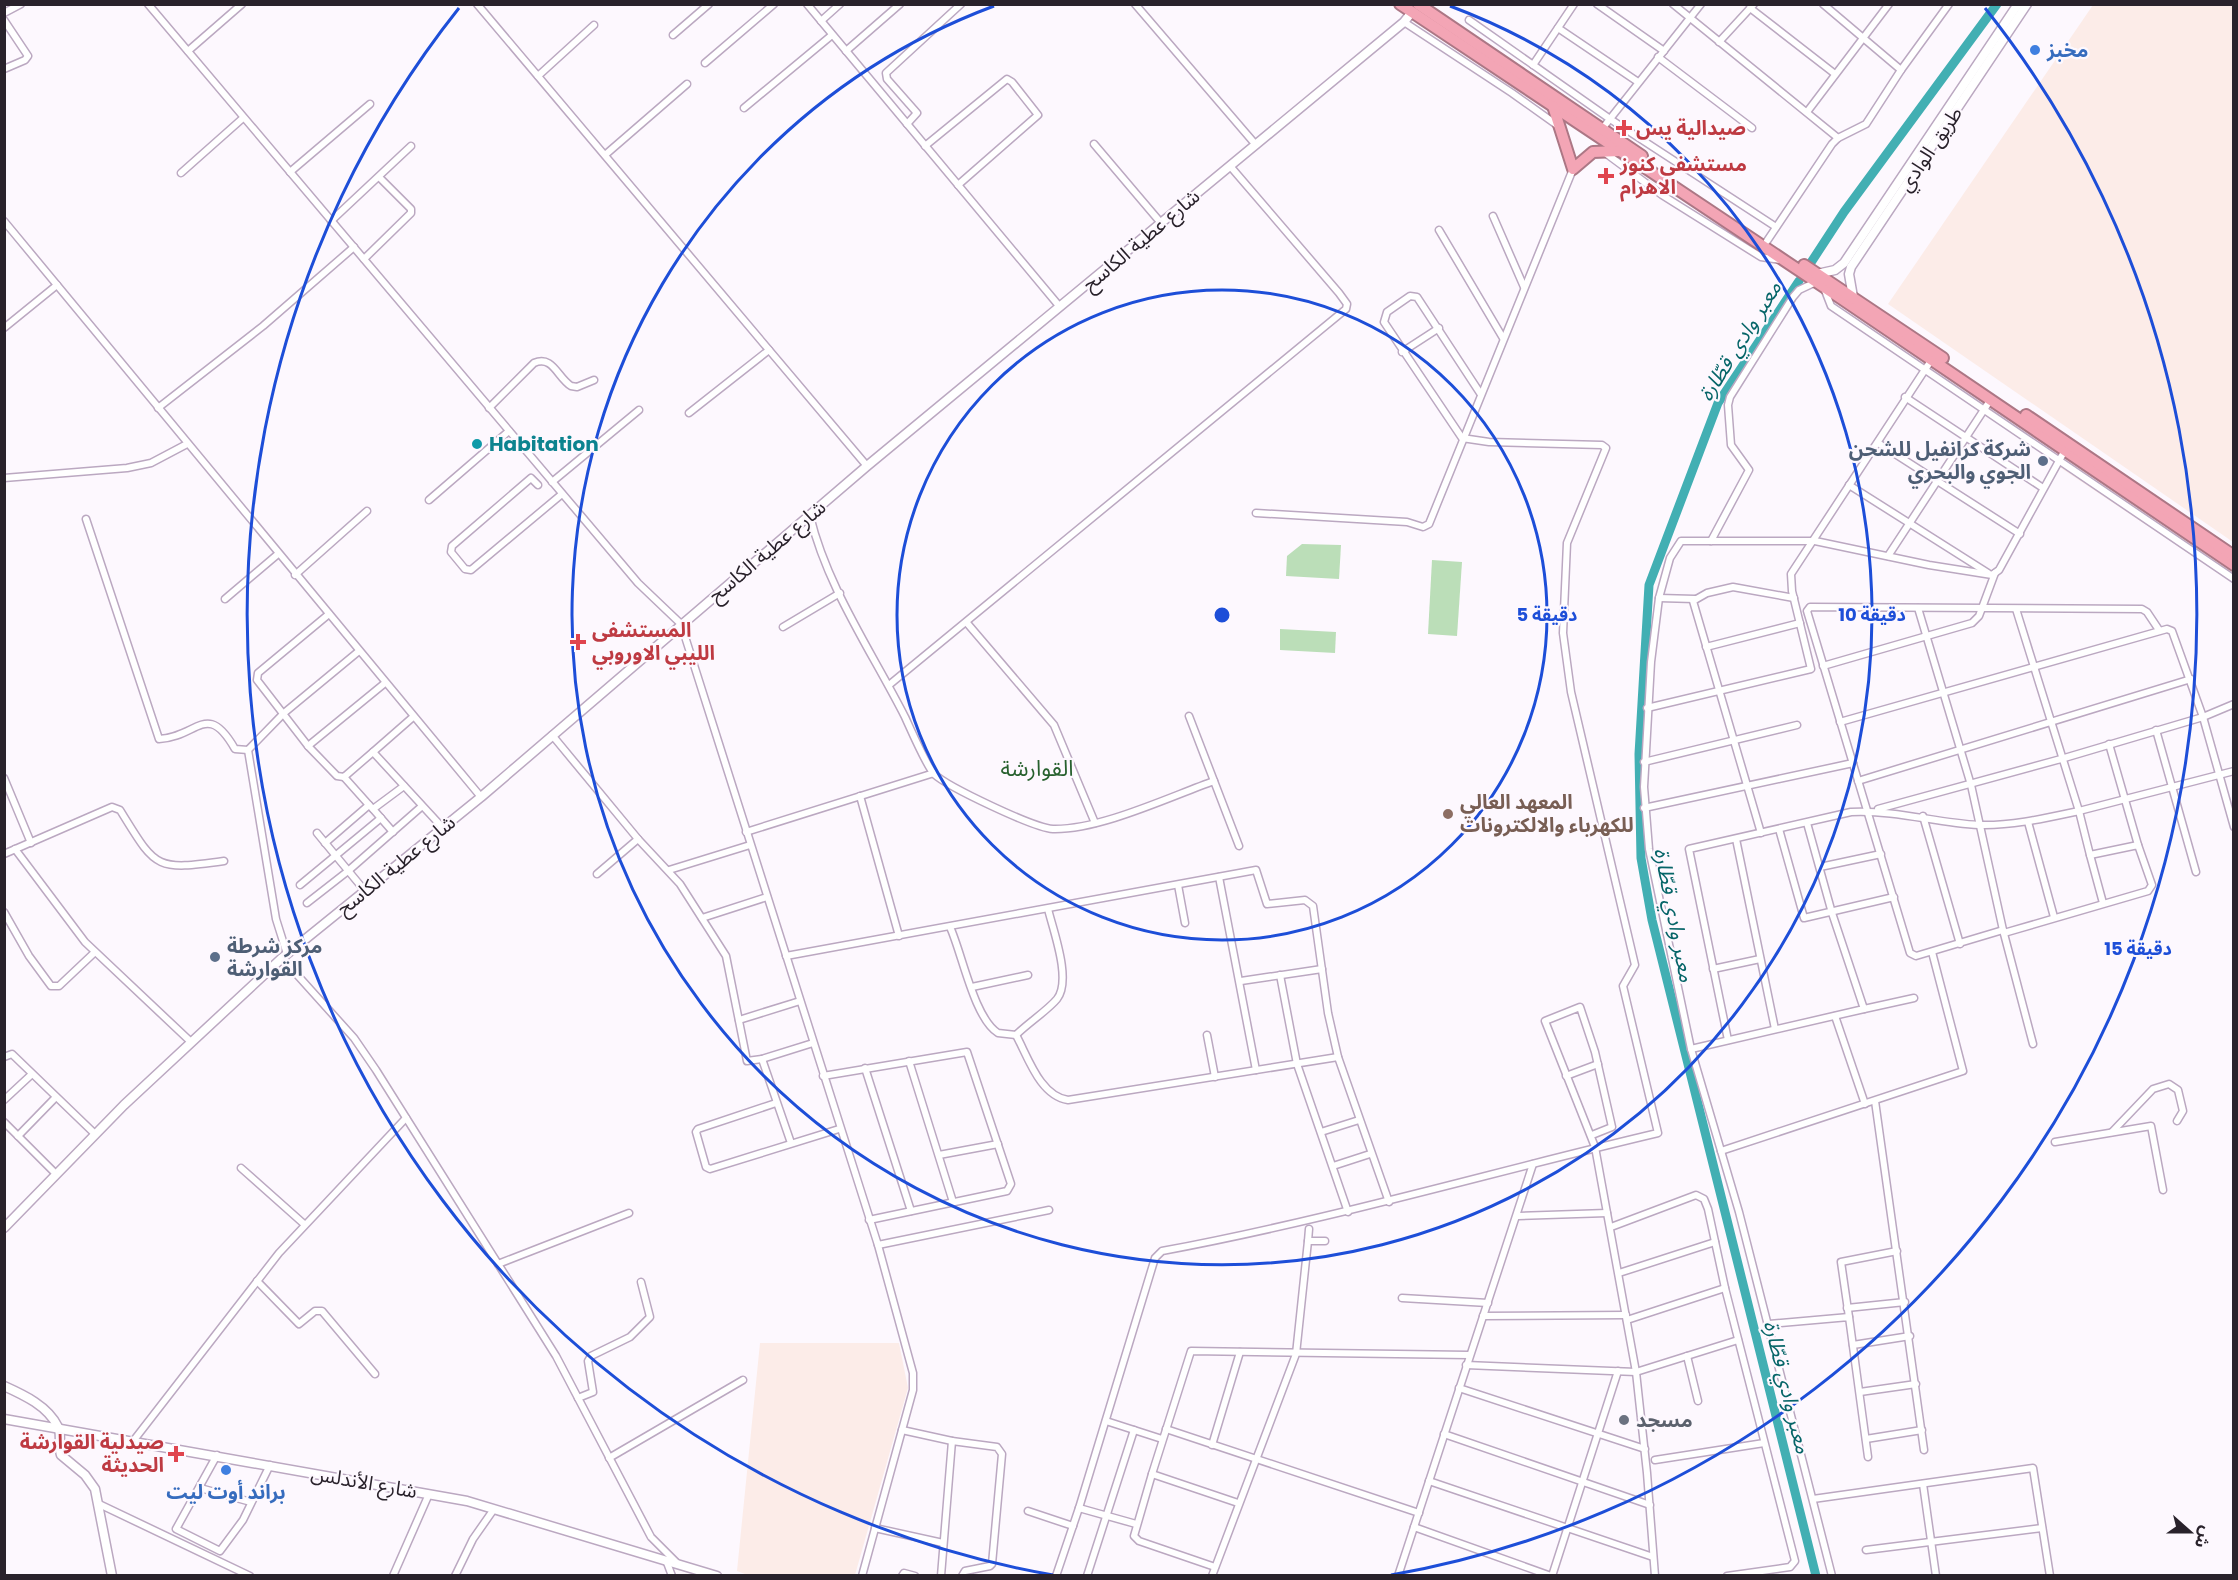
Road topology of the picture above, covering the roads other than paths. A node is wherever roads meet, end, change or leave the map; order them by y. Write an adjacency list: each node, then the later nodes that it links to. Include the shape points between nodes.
1 (21, 4): 24 (street)
2 (148, 4): 36 (street)
3 (242, 4): 36 (street)
4 (477, 4): 46 (street)
5 (709, 4): 32 (street)
6 (774, 4): 40 (street)
7 (807, 4): 28 (street)
8 (840, 4): 28 (street)
9 (900, 4): 37 (street)
10 (961, 4): 55 (street, via 886,73 917,113)
11 (1135, 4): 61 (street)
12 (1400, 4): 22 (highway)
13 (1574, 4): 31 (street)
14 (1597, 4): 38 (street)
15 (1673, 4): 25 (street)
16 (1701, 4): 25 (street)
17 (1889, 4): 34 (street)
18 (1949, 4): 44 (street)
19 (2027, 4): 23 (street, طريق الوادي)
20 (1825, 5): 34 (street)
21 (1752, 6): 35 (street); 45 (street)
22 (1415, 8): 29 (street, شارع عطية الكاسح); 42 (highway); 58 (highway)
23 (2018, 10): 85 (street, طريق الوادي)
24 (4, 14)
25 (1691, 18): 35 (street); 38 (street)
26 (4, 20): 43 (street, via 28,56)
27 (1469, 20): 41 (street)
28 (820, 21): 33 (street)
29 (1404, 22): 42 (street); 61 (street, شارع عطية الكاسح)
30 (594, 25): 46 (street)
31 (1558, 28): 41 (street); 47 (street)
32 (673, 35)
33 (832, 35): 37 (street); 51 (street)
34 (1863, 38): 44 (street); 45 (street)
35 (1719, 42): 52 (street)
36 (188, 51): 53 (street)
37 (846, 51): 55 (street)
38 (1664, 51): 39 (street)
39 (1658, 57): 47 (street); 57 (street)
40 (705, 63)
41 (1533, 65): 54 (street)
42 (1482, 66): 50 (highway); 56 (street)
43 (4, 69)
44 (1901, 70): 59 (street, via 1866,124)
45 (1835, 74): 52 (street)
46 (538, 76): 66 (street)
47 (1638, 82): 54 (street)
48 (687, 84): 66 (street)
49 (370, 104): 69 (street)
50 (1553, 106): 56 (highway); 65 (highway)
51 (744, 108)
52 (1806, 112): 59 (street)
53 (243, 118): 69 (street); 70 (street)
54 (1610, 119): 58 (street); 79 (street)
55 (907, 124): 63 (street)
56 (1557, 125): 68 (highway)
57 (1752, 128)
58 (1602, 129): 81 (highway)
59 (1838, 138): 79 (street)
60 (1094, 144): 78 (street)
61 (1256, 145): 67 (street, شارع عطية الكاسح)
62 (411, 146): 71 (street)
63 (925, 146): 72 (street); 72 (street, via 1007,79 1012,82 1038,115)
64 (1601, 150): 65 (highway); 68 (highway); 75 (street)
65 (1620, 151): 73 (highway)
66 (605, 156): 94 (street)
67 (1230, 166): 78 (street, شارع عطية الكاسح); 149 (street, via 1339,293 1346,309)
68 (1573, 169): 88 (street)
69 (291, 172): 76 (street)
70 (181, 173)
71 (380, 178): 76 (street); 83 (street, via 411,213)
72 (958, 184): 89 (street)
73 (1705, 208): 75 (street); 84 (highway)
74 (1493, 216): 88 (street)
75 (1698, 218): 84 (street, via 1761,257)
76 (331, 220): 82 (street)
77 (4, 221): 87 (street)
78 (1161, 223): 89 (street, شارع عطية الكاسح)
79 (1776, 227): 81 (street)
80 (1439, 230): 93 (street)
81 (1767, 241): 86 (highway)
82 (354, 247): 83 (street); 102 (street, via 263,326)
83 (364, 259): 103 (street)
84 (1786, 261): 86 (highway)
85 (1847, 265): 86 (street); 90 (street)
86 (1819, 281): 90 (highway); 90 (highway); 129 (street, via 1798,290 1730,397 1731,445 1749,470)
87 (57, 285): 91 (street); 102 (street)
88 (1524, 287): 93 (street)
89 (1060, 307): 114 (street, شارع عطية الكاسح)
90 (1850, 307): 96 (highway); 97 (street); 135 (highway)
91 (4, 328)
92 (1439, 328): 95 (street); 95 (street, via 1418,298 1410,296 1387,312 1384,319); 99 (street)
93 (1503, 338): 99 (street)
94 (769, 350): 106 (street); 114 (street)
95 (1402, 352): 108 (street)
96 (1932, 359): 97 (street); 101 (highway)
97 (1923, 371): 100 (street); 105 (street)
98 (594, 380): 103 (street, via 571,386 549,362 541,360)
99 (1480, 393): 108 (street)
100 (1905, 397): 109 (street); 110 (street)
101 (1991, 399): 105 (street); 112 (highway)
102 (158, 408): 111 (street)
103 (489, 408): 107 (street)
104 (639, 410): 116 (street)
105 (1983, 412): 109 (street); 113 (street)
106 (689, 413)
107 (509, 431): 116 (street); 122 (street)
108 (1462, 438): 124 (street, via 1426,526); 306 (street, via 1606,448 1566,543 1563,633 1571,692 1635,965 1623,986 1658,1132)
109 (1965, 438): 117 (street); 120 (street)
110 (1878, 443): 117 (street); 119 (street)
111 (187, 444): 115 (street, via 151,463 127,468); 133 (street)
112 (2065, 450): 113 (street); 131 (highway)
113 (2058, 462): 120 (street); 132 (street)
114 (867, 466): 125 (street, شارع عطية الكاسح)
115 (4, 478)
116 (552, 482): 121 (street)
117 (1936, 482): 127 (street); 128 (street)
118 (538, 485): 121 (street, via 531,478 452,546 451,552 465,569 471,570)
119 (1849, 485): 127 (street); 130 (street)
120 (2043, 488): 128 (street)
121 (562, 494): 151 (street, via 638,583)
122 (429, 500)
123 (367, 511): 138 (street)
124 (1256, 513)
125 (810, 516): 140 (street); 151 (street, شارع عطية الكاسح)
126 (86, 519): 178 (street, via 158,738 217,725 235,749)
127 (1908, 524): 134 (street); 137 (street)
128 (2020, 534): 137 (street)
129 (1711, 541): 130 (street); 142 (street, via 1681,541 1670,558)
130 (1811, 541): 134 (street); 143 (street, via 1791,574)
131 (2200, 543): 132 (street); 136 (highway)
132 (2193, 553): 139 (street)
133 (278, 554): 138 (street); 141 (street)
134 (1888, 556): 137 (street)
135 (2234, 556)
136 (2234, 566)
137 (1993, 574): 146 (street)
138 (295, 575): 148 (street)
139 (2234, 579)
140 (840, 593): 152 (street); 161 (street)
141 (225, 598)
142 (1659, 598): 144 (street); 165 (street)
143 (1794, 598): 144 (street, via 1733,587); 150 (street)
144 (1695, 599): 155 (street, via 1692,604)
145 (1918, 608): 146 (street); 154 (street); 157 (street, via 1808,608)
146 (1982, 609): 147 (street); 154 (street, via 1972,623)
147 (2016, 609): 153 (street, via 2142,609); 158 (street)
148 (329, 614): 156 (street); 166 (street, via 258,673 257,680)
149 (967, 623): 161 (street); 206 (street, via 1054,725)
150 (1800, 623): 155 (street); 162 (street, via 1811,669)
151 (681, 624): 174 (street, شارع عطية الكاسح); 213 (street)
152 (783, 627)
153 (2158, 630): 158 (street); 159 (street, via 2172,631)
154 (1927, 636): 157 (street); 163 (street)
155 (1706, 647): 162 (street)
156 (359, 651): 160 (street); 166 (street)
157 (1823, 666): 170 (street)
158 (2033, 669): 163 (street); 171 (street)
159 (2191, 680): 169 (street); 171 (street)
160 (385, 682): 168 (street); 177 (street)
161 (889, 686): 185 (street)
162 (1719, 691): 165 (street); 175 (street)
163 (1945, 693): 170 (street); 179 (street)
164 (2234, 704): 169 (street)
165 (1647, 708): 182 (street)
166 (284, 713): 177 (street); 178 (street)
167 (1189, 716): 190 (street)
168 (413, 717): 180 (street); 196 (street)
169 (2203, 717): 173 (street); 186 (street)
170 (1840, 722): 183 (street)
171 (2050, 723): 179 (street); 181 (street)
172 (1797, 725): 175 (street)
173 (2156, 730): 176 (street); 194 (street)
174 (552, 735): 196 (street, شارع عطية الكاسح); 216 (street)
175 (1734, 740): 182 (street); 193 (street)
176 (2109, 744): 181 (street); 197 (street)
177 (309, 746): 187 (street, via 336,776)
178 (248, 750): 254 (street)
179 (1961, 751): 189 (street); 191 (street)
180 (373, 752): 187 (street); 192 (street)
181 (2061, 759): 191 (street); 201 (street)
182 (1644, 762): 200 (street)
183 (1853, 762): 189 (street); 193 (street)
184 (2234, 771): 186 (street)
185 (934, 773): 195 (street); 206 (street, via 993,807 1040,827 1069,828)
186 (2220, 774): 194 (street); 210 (street)
187 (344, 777): 198 (street)
188 (4, 778): 218 (street)
189 (1858, 781): 202 (street)
190 (1214, 782): 206 (street); 222 (street)
191 (1971, 785): 202 (street); 208 (street)
192 (404, 786): 198 (street); 199 (street)
193 (1747, 786): 200 (street); 215 (street)
194 (2172, 786): 197 (street); 232 (street)
195 (860, 796): 213 (street); 250 (street)
196 (481, 797): 209 (street, شارع عطية الكاسح)
197 (2126, 798): 201 (street); 221 (street)
198 (371, 807): 204 (street); 219 (street)
199 (421, 807): 209 (street); 212 (street)
200 (1644, 808): 275 (street, via 1668,948)
201 (2079, 811): 205 (street); 226 (street)
202 (1868, 812): 203 (street); 207 (street, via 1851,812); 225 (street)
203 (1923, 816): 208 (street); 251 (street)
204 (381, 818): 212 (street); 227 (street)
205 (2028, 822): 208 (street); 245 (street)
206 (1095, 823)
207 (1807, 823): 211 (street); 229 (street)
208 (1978, 825): 249 (street)
209 (442, 827): 237 (street, شارع عطية الكاسح)
210 (2234, 827)
211 (1779, 829): 215 (street); 244 (street, via 1802,915 1808,918)
212 (393, 832): 231 (street)
213 (746, 832): 220 (street)
214 (317, 833): 219 (street)
215 (1761, 833): 217 (street)
216 (638, 839): 230 (street); 233 (street)
217 (1736, 839): 256 (street); 258 (street, via 1689,849)
218 (31, 843): 223 (street); 228 (street, via 112,807 120,810 149,856 163,864)
219 (325, 843): 227 (street)
220 (750, 845): 230 (street); 238 (street)
221 (2138, 845): 226 (street); 241 (street, via 2151,889)
222 (1239, 846)
223 (15, 849): 224 (street); 252 (street)
224 (4, 854)
225 (1881, 854): 229 (street); 239 (street)
226 (2090, 855): 241 (street)
227 (336, 856): 231 (street); 235 (street)
228 (224, 861)
229 (1820, 867): 244 (street)
230 (669, 870): 246 (street)
231 (348, 871): 237 (street); 240 (street)
232 (2196, 873)
233 (597, 874)
234 (1219, 877): 236 (street); 257 (street, via 1256,870 1267,904 1309,902 1313,906); 261 (street)
235 (300, 885)
236 (1178, 885): 242 (street); 247 (street)
237 (365, 891): 254 (street, شارع عطية الكاسح)
238 (767, 897): 246 (street); 255 (street)
239 (1894, 897): 244 (street); 253 (street, via 1910,953 1916,956)
240 (307, 903)
241 (2103, 903): 245 (street)
242 (1048, 909): 248 (street); 269 (street, via 1063,972 1060,996)
243 (4, 912): 252 (street, via 51,987 59,986)
244 (1832, 913): 265 (street)
245 (2054, 917): 249 (street)
246 (702, 918): 267 (street, via 726,956)
247 (1185, 923)
248 (950, 927): 250 (street); 262 (street)
249 (2004, 932): 251 (street); 274 (street)
250 (899, 936): 255 (street)
251 (1960, 944): 253 (street)
252 (95, 952): 272 (street)
253 (1932, 952): 290 (street, via 1963,1071)
254 (284, 956): 272 (street, شارع عطية الكاسح); 293 (street, via 354,1038)
255 (786, 956): 264 (street)
256 (1760, 959): 258 (street); 268 (street)
257 (1322, 969): 260 (street); 276 (street)
258 (1713, 969): 271 (street)
259 (1029, 975): 262 (street)
260 (1280, 975): 261 (street); 280 (street)
261 (1241, 981): 283 (street)
262 (972, 987): 269 (street, via 991,1029)
263 (1914, 999): 265 (street)
264 (800, 1001): 267 (street); 273 (street)
265 (1864, 1009): 266 (street)
266 (1835, 1016): 268 (street); 292 (street)
267 (739, 1020): 278 (street, via 746,1059)
268 (1775, 1029): 271 (street)
269 (1016, 1035): 287 (street, via 1042,1085 1062,1099)
270 (1207, 1035): 287 (street)
271 (1728, 1040): 275 (street)
272 (191, 1042): 300 (street, شارع عطية الكاسح)
273 (813, 1042): 278 (street); 285 (street)
274 (2033, 1044)
275 (1691, 1049): 307 (street)
276 (1338, 1057): 280 (street); 294 (street)
277 (4, 1058): 284 (street, via 12,1054)
278 (762, 1059): 291 (street)
279 (909, 1061): 282 (street); 305 (street, via 967,1052); 309 (street)
280 (1297, 1064): 283 (street); 298 (street)
281 (1598, 1064): 286 (street); 286 (street, via 1580,1006 1545,1021); 301 (street, via 1612,1127)
282 (865, 1068): 285 (street); 318 (street)
283 (1256, 1070): 287 (street)
284 (32, 1074): 288 (street); 289 (street)
285 (823, 1076): 297 (street)
286 (1566, 1076): 301 (street)
287 (1215, 1077)
288 (56, 1097): 300 (street); 302 (street)
289 (4, 1100)
290 (1875, 1101): 292 (street); 332 (street)
291 (776, 1102): 304 (street); 304 (street, via 700,1127 696,1132 704,1164 710,1169)
292 (1865, 1104): 307 (street)
293 (406, 1118): 324 (street); 333 (street)
294 (1359, 1120): 298 (street); 308 (street)
295 (2177, 1121): 299 (street, via 2183,1111 2178,1090 2169,1084 2153,1089)
296 (4, 1122): 302 (street)
297 (839, 1129): 304 (street); 323 (street)
298 (1321, 1132): 311 (street)
299 (2111, 1132): 303 (street); 314 (street, via 2151,1126)
300 (95, 1134): 313 (street, شارع عطية الكاسح)
301 (1592, 1135): 306 (street)
302 (18, 1136): 313 (street)
303 (2055, 1142)
304 (791, 1143)
305 (998, 1144): 309 (street); 315 (street, via 1010,1190)
306 (1595, 1147): 310 (street); 321 (street)
307 (1721, 1151): 345 (street)
308 (1370, 1154): 311 (street); 316 (street)
309 (939, 1155): 315 (street)
310 (1533, 1164): 316 (street); 322 (street)
311 (1333, 1166): 319 (street)
312 (241, 1168): 324 (street)
313 (56, 1174): 326 (street, شارع عطية الكاسح)
314 (2163, 1190)
315 (953, 1202): 318 (street)
316 (1389, 1202): 319 (street)
317 (1049, 1210): 331 (street)
318 (911, 1211): 323 (street)
319 (1348, 1212): 365 (street, via 1162,1251 1155,1258)
320 (629, 1213): 333 (street)
321 (1607, 1213): 322 (street); 325 (street)
322 (1518, 1216): 340 (street)
323 (869, 1220): 331 (street)
324 (304, 1224): 335 (street)
325 (1611, 1227): 330 (street, via 1695,1195 1704,1199); 334 (street)
326 (4, 1228)
327 (1309, 1229): 328 (street)
328 (1308, 1241): 329 (street); 350 (street)
329 (1325, 1241)
330 (1715, 1242): 334 (street); 337 (street)
331 (878, 1245): 368 (street, via 913,1373 913,1390)
332 (1897, 1251): 339 (street); 341 (street, via 1841,1262)
333 (498, 1264): 362 (street)
334 (1618, 1273): 344 (street)
335 (256, 1281): 356 (street, via 299,1324 315,1311 322,1311); 375 (street)
336 (641, 1282): 362 (street, via 650,1317 630,1336 591,1356 588,1361 593,1392)
337 (1725, 1288): 344 (street); 347 (street)
338 (1402, 1298): 340 (street)
339 (1905, 1302): 341 (street); 346 (street)
340 (1488, 1303): 342 (street)
341 (1847, 1308): 343 (street)
342 (1483, 1316): 344 (street); 351 (street)
343 (1849, 1317): 345 (street); 348 (street)
344 (1626, 1318): 355 (street)
345 (1769, 1324): 393 (street)
346 (1910, 1336): 348 (street); 358 (street)
347 (1738, 1340): 352 (street); 377 (street)
348 (1854, 1345): 361 (street)
349 (1240, 1352): 350 (street); 367 (street, via 1191,1351); 378 (street)
350 (1296, 1354): 351 (street); 384 (street)
351 (1469, 1355): 353 (street)
352 (1687, 1356): 355 (street); 363 (street)
353 (1466, 1365): 354 (street); 360 (street)
354 (1618, 1371): 355 (street); 372 (street)
355 (1636, 1372): 379 (street)
356 (375, 1374)
357 (743, 1380): 383 (street)
358 (1916, 1384): 361 (street); 370 (street)
359 (4, 1386): 366 (street, via 38,1404)
360 (1459, 1388): 371 (street); 372 (street)
361 (1860, 1392): 374 (street)
362 (578, 1398): 383 (street)
363 (1698, 1401)
364 (4, 1419): 366 (street, شارع الأندلس)
365 (1106, 1421): 369 (street); 398 (street)
366 (59, 1428): 375 (street, شارع الأندلس); 396 (street, via 61,1455 91,1482)
367 (1166, 1429): 373 (street); 378 (street)
368 (902, 1430): 376 (street); 406 (street)
369 (1134, 1430): 373 (street); 402 (street)
370 (1922, 1430): 374 (street); 380 (street)
371 (1444, 1434): 388 (street); 389 (street)
372 (1598, 1434): 379 (street); 389 (street)
373 (1162, 1439): 387 (street)
374 (1866, 1439): 382 (street)
375 (134, 1440): 381 (street, شارع الأندلس)
376 (952, 1441): 409 (street); 415 (street, via 1000,1450 992,1564)
377 (1764, 1443): 385 (street); 435 (street, via 1793,1565)
378 (1212, 1445): 384 (street)
379 (1645, 1449): 397 (street)
380 (1924, 1450)
381 (218, 1455): 386 (street, شارع الأندلس); 391 (street)
382 (1868, 1456)
383 (609, 1458): 414 (street, via 651,1537)
384 (1254, 1460): 395 (street); 401 (street)
385 (1656, 1460)
386 (270, 1465): 392 (street, شارع الأندلس); 394 (street)
387 (1152, 1474): 395 (street); 403 (street)
388 (1429, 1481): 401 (street); 407 (street)
389 (1583, 1481): 397 (street); 407 (street)
390 (1923, 1484): 393 (street); 408 (street, via 2033,1468); 410 (street)
391 (200, 1488): 394 (street); 394 (street, via 176,1530 220,1551)
392 (429, 1494): 399 (street, شارع الأندلس); 419 (street)
393 (1813, 1499): 436 (street)
394 (251, 1502)
395 (1238, 1503): 416 (street)
396 (99, 1504): 417 (street); 418 (street)
397 (1650, 1505): 412 (street)
398 (1079, 1508): 402 (street); 404 (street)
399 (494, 1509): 413 (street, شارع الأندلس); 420 (street)
400 (1028, 1511): 404 (street)
401 (1419, 1513): 405 (street)
402 (1106, 1516): 403 (street); 430 (street)
403 (1136, 1524): 416 (street, via 1134,1536 1139,1541)
404 (1073, 1526): 429 (street)
405 (1414, 1527): 432 (street); 433 (street)
406 (875, 1528): 409 (street); 423 (street)
407 (1568, 1528): 412 (street); 433 (street)
408 (2042, 1528): 410 (street); 438 (street)
409 (943, 1543): 426 (street)
410 (1931, 1543): 411 (street); 437 (street)
411 (1866, 1550)
412 (1653, 1557): 434 (street)
413 (665, 1560): 414 (street, شارع الأندلس); 421 (street)
414 (678, 1563): 422 (street, شارع الأندلس)
415 (986, 1567): 427 (street, via 965,1570); 428 (street)
416 (1215, 1567): 431 (street)
417 (112, 1575)
418 (250, 1575)
419 (393, 1575)
420 (455, 1575)
421 (672, 1575)
422 (717, 1575)
423 (862, 1575)
424 (902, 1575): 425 (street)
425 (915, 1575)
426 (940, 1575)
427 (962, 1575)
428 (986, 1575)
429 (1056, 1575)
430 (1087, 1575)
431 (1212, 1575)
432 (1400, 1575)
433 (1552, 1575)
434 (1654, 1575)
435 (1727, 1575)
436 (1832, 1575)
437 (1935, 1575)
438 (2050, 1575)

